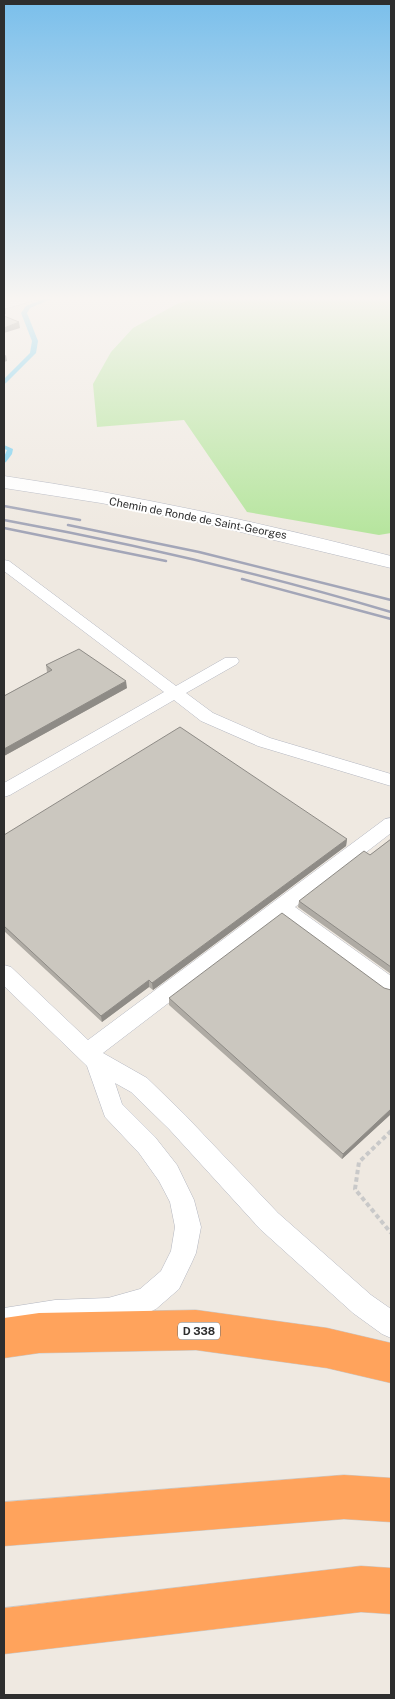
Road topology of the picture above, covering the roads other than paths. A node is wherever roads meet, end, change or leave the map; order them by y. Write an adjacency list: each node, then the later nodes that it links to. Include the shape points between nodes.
1 (4, 482): 2 (street, Chemin de Ronde de Saint-Georges, via 140,505 305,539)
2 (391, 562)
3 (4, 564): 5 (lane)
4 (231, 661): 5 (lane)
5 (175, 693): 6 (lane, via 207,717 264,742); 7 (lane)
6 (391, 780)
7 (4, 791)
8 (391, 824): 9 (lane)
9 (281, 906): 11 (lane); 12 (lane)
10 (4, 973): 12 (lane)
11 (391, 987)
12 (91, 1057): 13 (lane, via 113,1110 147,1145 168,1173 182,1200 188,1227 183,1253 170,1280 147,1300 108,1311 55,1313); 14 (lane, via 139,1086 269,1221)
13 (4, 1321)
14 (391, 1326)
15 (4, 1338): 16 (highway, D 338, via 39,1332 196,1330 326,1348)
16 (391, 1363)
17 (391, 1500): 18 (highway, via 344,1496)
18 (4, 1524)
19 (391, 1591): 20 (highway, via 362,1589)
20 (4, 1631)

